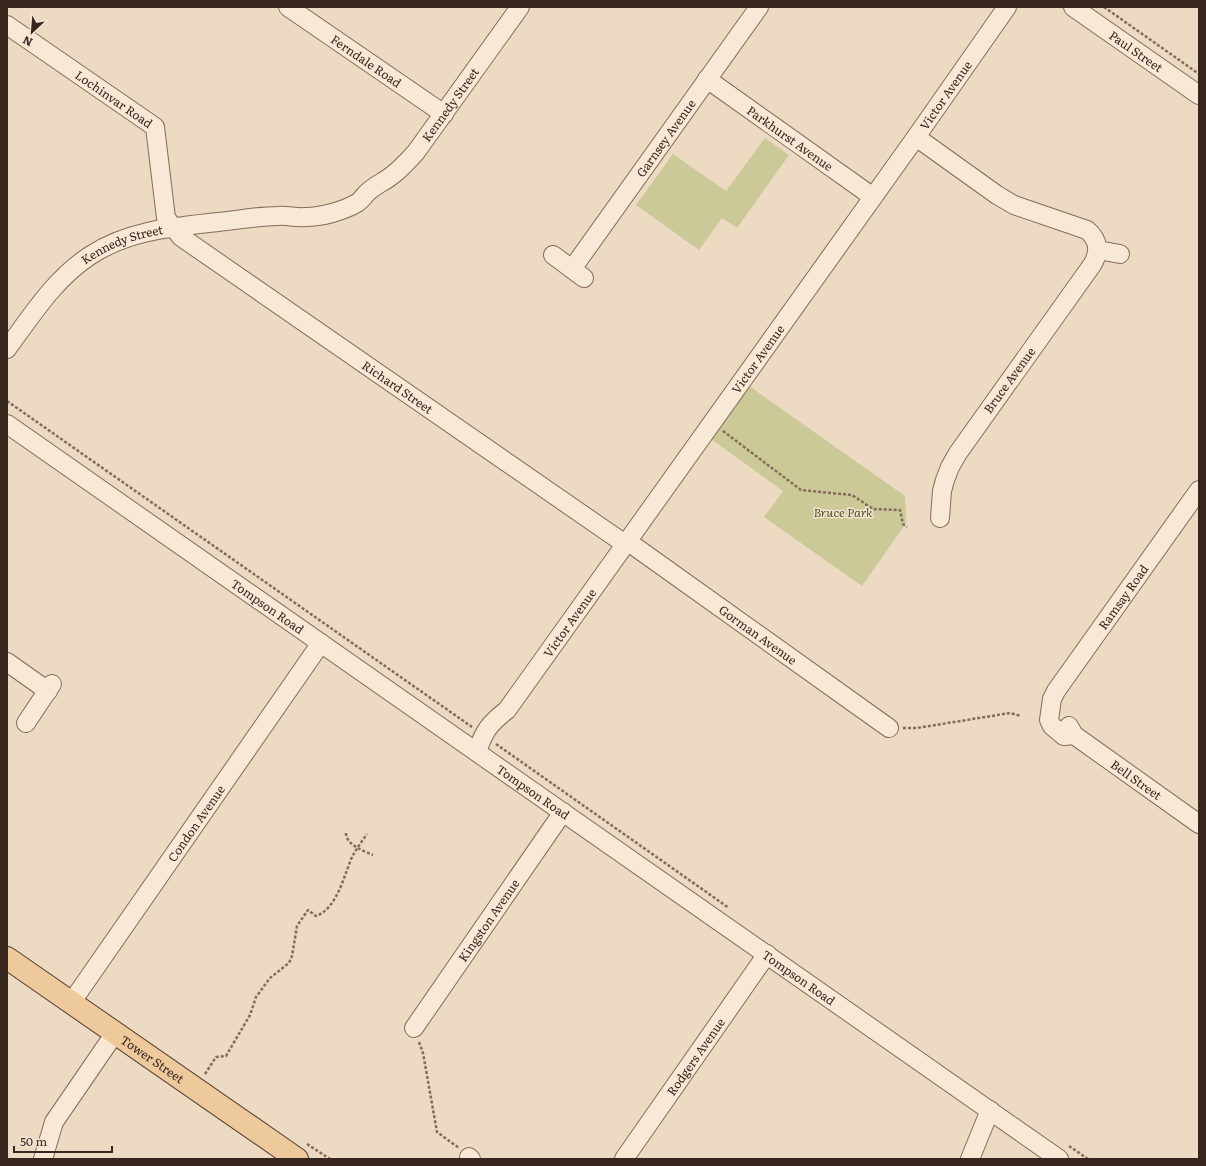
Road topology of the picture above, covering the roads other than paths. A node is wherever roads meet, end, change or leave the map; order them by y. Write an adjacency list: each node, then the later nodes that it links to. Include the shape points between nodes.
1 (288, 7): 9 (street, Ferndale Road)
2 (520, 7): 9 (street, Kennedy Street)
3 (759, 7): 7 (street, Garnsey Avenue)
4 (1007, 7): 10 (street, Victor Avenue)
5 (1073, 7): 8 (street, Paul Street)
6 (7, 25): 12 (street, Lochinvar Road, via 155,127 166,218)
7 (707, 79): 11 (street, Parkhurst Avenue); 15 (street, Garnsey Avenue, via 578,273)
8 (1199, 95)
9 (444, 114): 12 (street, Kennedy Street, via 402,168 368,191 298,207 279,216)
10 (916, 137): 11 (street, Victor Avenue); 13 (street, via 1014,205 1087,230 1097,242)
11 (873, 197): 20 (street, Victor Avenue)
12 (174, 227): 16 (street, Kennedy Street, via 126,238 81,262 51,290); 20 (street, Richard Street, via 181,237)
13 (1098, 250): 14 (street); 19 (street, Bruce Avenue, via 1092,265 969,436 950,467 942,491)
14 (1120, 254)
15 (553, 255)
16 (7, 349)
17 (7, 424): 21 (street, Tompson Road)
18 (1199, 490): 23 (street, Ramsay Road, via 1056,691)
19 (940, 518)
20 (626, 542): 25 (street, Gorman Avenue); 26 (street, Victor Avenue, via 507,710 502,726 487,738)
21 (321, 643): 26 (street, Tompson Road); 31 (street, Condon Avenue)
22 (7, 662): 24 (street, via 50,687)
23 (1051, 706): 28 (street, Bell Street, via 1074,735)
24 (26, 723)
25 (889, 728)
26 (478, 752): 27 (street, Tompson Road)
27 (563, 812): 29 (street, Tompson Road); 32 (street, Kingston Avenue)
28 (1199, 824)
29 (767, 954): 34 (street, Tompson Road); 38 (street, Rodgers Avenue)
30 (7, 958): 31 (main road, Tower Street)
31 (71, 1003): 33 (main road, Tower Street)
32 (414, 1028)
33 (115, 1033): 36 (street, via 54,1122); 37 (main road, Tower Street)
34 (990, 1110): 35 (street, Tompson Road); 39 (street)
35 (1064, 1152)
36 (42, 1159)
37 (297, 1159)
38 (624, 1159)
39 (970, 1159)

